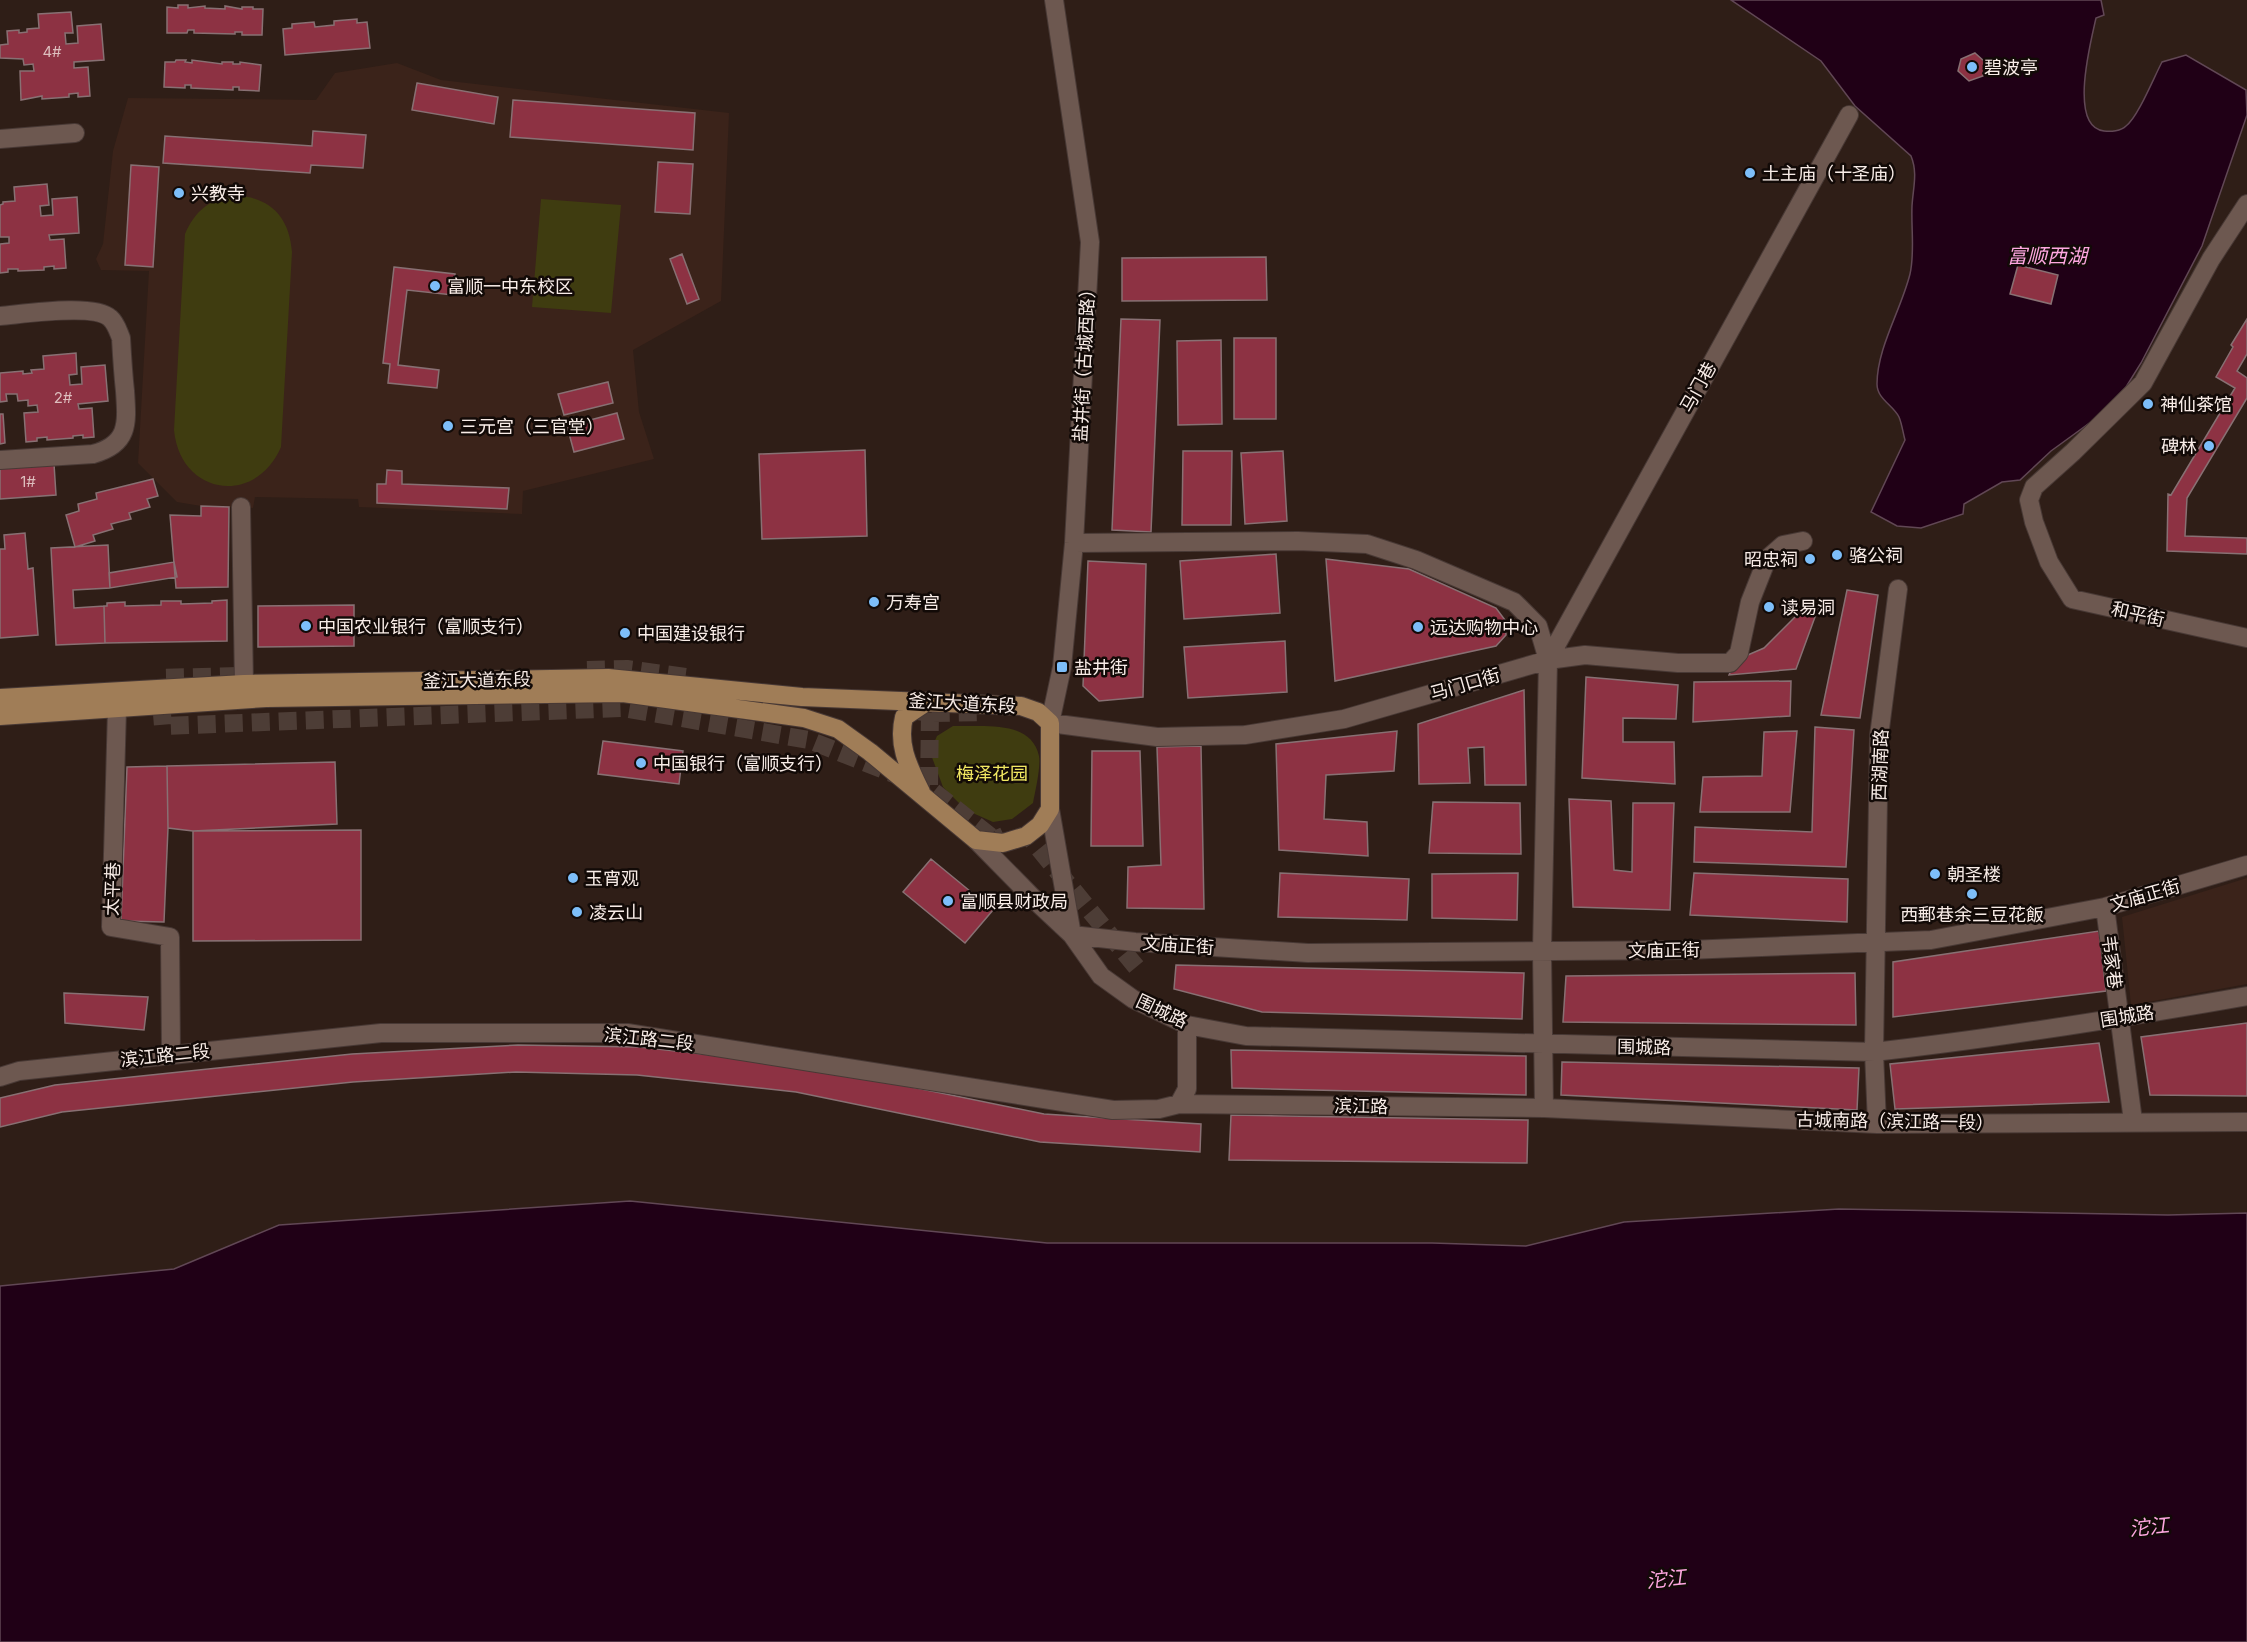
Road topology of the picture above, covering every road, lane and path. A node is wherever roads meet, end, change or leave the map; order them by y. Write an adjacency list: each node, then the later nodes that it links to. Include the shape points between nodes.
1 (1054, 0): 10 (street, 盐井街（古城西路）, via 1090,242)
2 (1849, 115): 13 (street, 马门巷)
3 (75, 134): 4 (street)
4 (0, 139)
5 (2247, 204): 12 (street, 和平街, via 2211,259 2143,382 2034,487 2029,500 2049,562 2072,599)
6 (0, 316): 7 (street, via 87,309 109,317 121,338 126,425 116,444 93,454)
7 (0, 460)
8 (241, 507): 14 (street)
9 (1803, 542): 13 (street, 马门口街, via 1783,545 1767,559 1750,602 1739,653 1730,663 1585,655)
10 (1074, 543): 13 (street, via 1367,544 1416,560 1514,602 1538,626); 19 (street, 盐井街（古城西路）, via 1062,667)
11 (1898, 589): 26 (street, 西湖南路, via 1880,736)
12 (2247, 638)
13 (1548, 660): 19 (street, 马门口街, via 1344,719 1245,735 1157,737); 27 (street)
14 (244, 684): 15 (main road, 釜江大道东段); 16 (main road, 釜江大道东段, via 608,678 802,697)
15 (0, 698)
16 (928, 701): 19 (main road, 釜江大道东段, via 1021,706 1038,712); 20 (main road, via 904,717 900,732 903,750)
17 (117, 709): 18 (main road, 釜江大道东段); 20 (main road, 釜江大道东段, via 266,698 623,693 804,718 838,729); 33 (street, 太平巷, via 111,927 170,937)
18 (0, 716)
19 (1050, 723): 21 (main road)
20 (925, 799): 22 (main road, 釜江大道东段)
21 (1050, 809): 22 (main road, via 1040,825 1026,836 1003,843); 25 (street)
22 (976, 840): 25 (street)
23 (2247, 865): 24 (street, 文庙正街)
24 (2105, 907): 26 (street, 文庙正街, via 1931,940); 29 (street, 韦家巷)
25 (1072, 935): 27 (street, 文庙正街, via 1308,953); 30 (street, 围城路, via 1101,976 1133,999)
26 (1875, 942): 27 (street, 文庙正街); 32 (street, 西湖南路)
27 (1542, 951): 31 (street)
28 (2247, 996): 29 (street, 围城路)
29 (2119, 1018): 32 (street, 围城路); 37 (street, 韦家巷)
30 (1187, 1025): 31 (street, 围城路, via 1246,1036); 35 (street, via 1187,1089)
31 (1543, 1044): 32 (street, 围城路); 36 (street)
32 (1874, 1052): 39 (street, 西湖南路)
33 (171, 1054): 34 (street, 滨江路二段, via 19,1071); 35 (street, 滨江路二段, via 381,1033 627,1033 1113,1110 1159,1109)
34 (0, 1077)
35 (1179, 1104): 36 (street, 滨江路)
36 (1544, 1108): 39 (street, 古城南路（滨江路一段）)
37 (2133, 1121): 38 (street, 古城南路（滨江路一段）); 39 (street, 古城南路（滨江路一段）)
38 (2247, 1122)
39 (1877, 1124)

